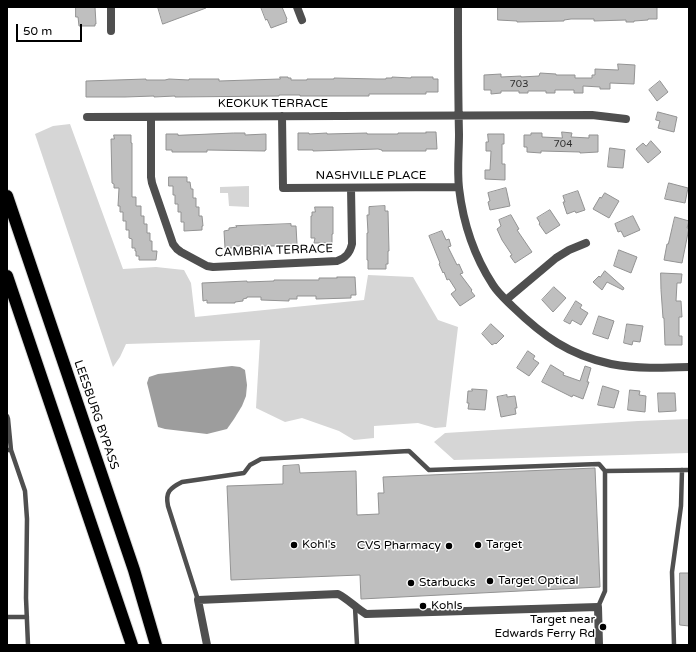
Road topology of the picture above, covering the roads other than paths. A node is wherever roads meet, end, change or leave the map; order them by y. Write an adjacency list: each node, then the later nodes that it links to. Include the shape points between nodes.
1 (111, 7): 5 (street)
2 (297, 7): 4 (street)
3 (458, 7): 7 (street)
4 (302, 20)
5 (111, 31)
6 (282, 116): 7 (street, KEOKUK TERRACE); 9 (street, KEOKUK TERRACE); 12 (street, NASHVILLE PLACE, via 283,188)
7 (458, 116): 10 (street, KEOKUK TERRACE, via 592,115); 11 (street)
8 (87, 117): 9 (street, KEOKUK TERRACE)
9 (151, 117): 12 (street, CAMBRIA TERRACE, via 151,177 173,244 181,252 206,266 343,259 352,244)
10 (626, 119)
11 (459, 187): 12 (street, NASHVILLE PLACE); 16 (street, via 467,229 474,249 493,286)
12 (351, 188)
13 (7, 196): 30 (highway, LEESBURG BYPASS, via 134,570)
14 (586, 243): 16 (street, via 556,258)
15 (7, 276): 29 (highway)
16 (506, 300): 17 (street, via 541,332 576,353 605,363 631,367)
17 (689, 367)
18 (7, 416): 19 (lane)
19 (9, 450): 27 (lane, via 25,491)
20 (682, 470): 21 (lane); 22 (lane); 34 (lane, via 681,506 672,572)
21 (689, 470)
22 (605, 471): 23 (lane, via 599,464 429,470 408,451 261,459 250,465 244,473 182,482 168,491 167,500); 25 (lane, via 605,592)
23 (198, 600): 24 (street, via 338,594); 31 (street)
24 (356, 607): 25 (street, via 366,614); 32 (lane)
25 (598, 607): 33 (street)
26 (7, 617): 27 (lane)
27 (27, 617): 28 (lane)
28 (28, 645)
29 (132, 645)
30 (156, 645)
31 (207, 645)
32 (357, 645)
33 (599, 645)
34 (674, 645)

